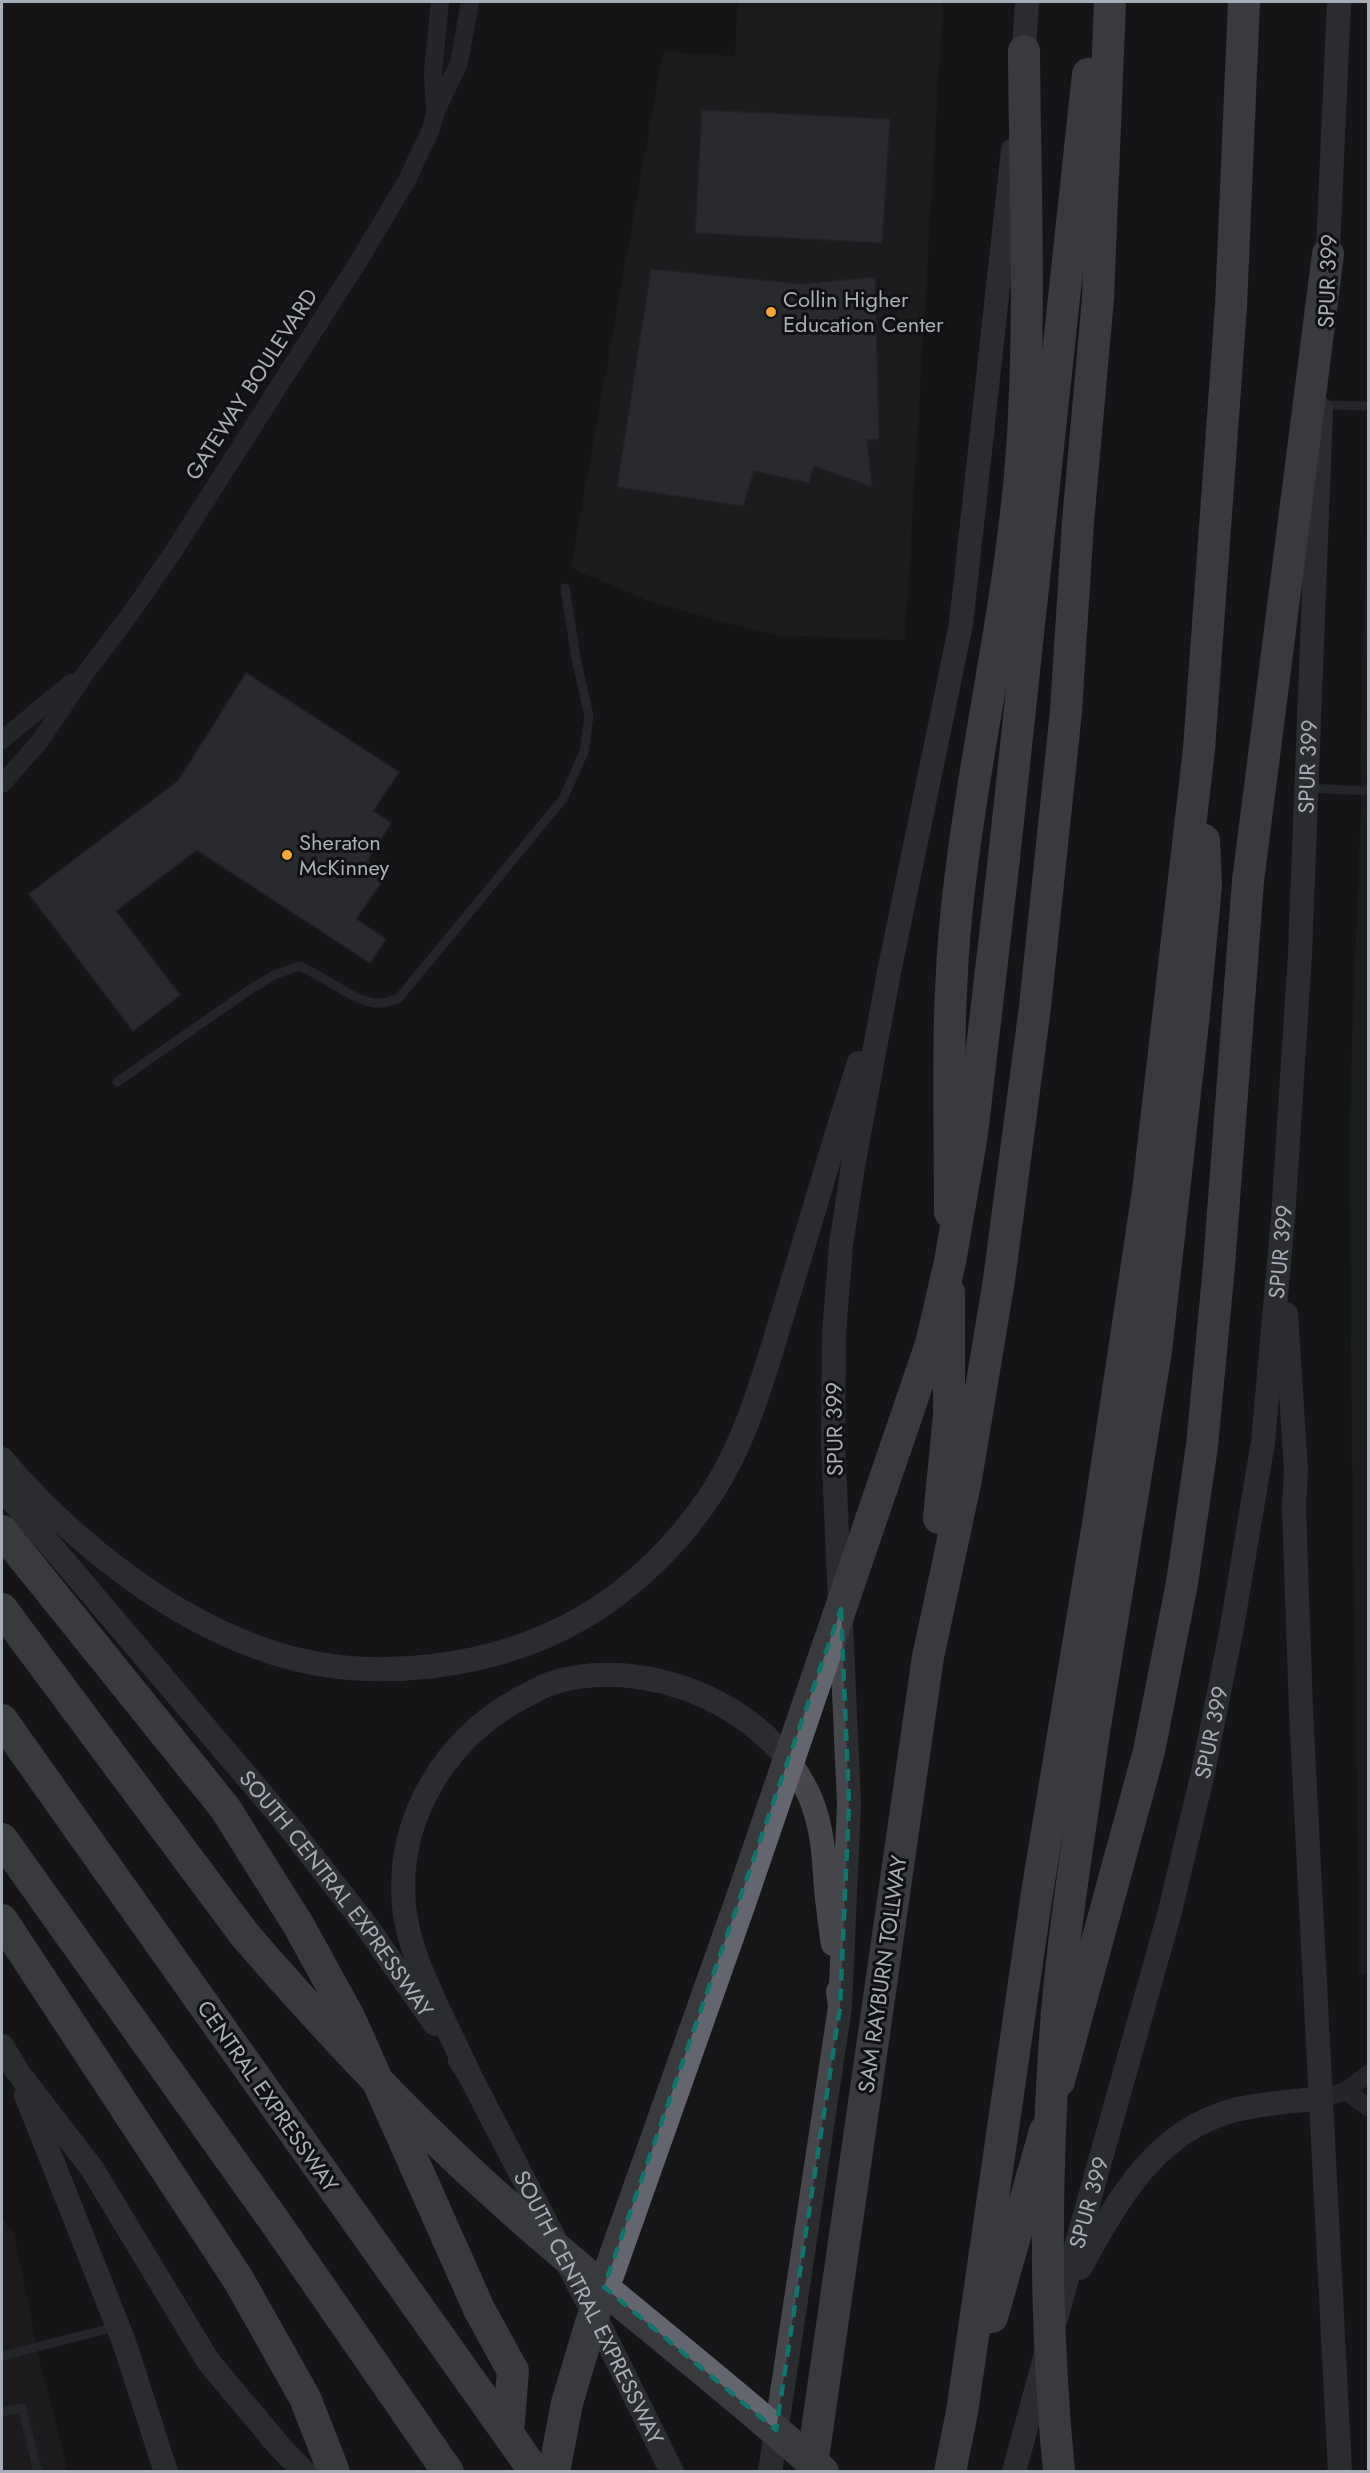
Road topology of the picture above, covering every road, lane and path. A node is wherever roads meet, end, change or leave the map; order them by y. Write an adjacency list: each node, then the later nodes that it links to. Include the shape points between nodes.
1 (440, 2): 9 (street, GATEWAY BOULEVARD, via 433,72)
2 (470, 2): 9 (street, GATEWAY BOULEVARD, via 459,63)
3 (1027, 2): 8 (main road, SPUR 399)
4 (1097, 2): 52 (highway, bridge, via 972,1134 950,1262 931,1344 590,2326 567,2403)
5 (1110, 2): 27 (highway, SAM RAYBURN TOLLWAY, via 1098,298 1066,711 1035,1007 999,1280 966,1479)
6 (1244, 2): 16 (highway, via 1231,306)
7 (1339, 2): 10 (main road, SPUR 399)
8 (1024, 51): 20 (main road, SPUR 399, via 961,624); 27 (highway, via 1026,319 1022,449 1006,591 957,911 950,1033 948,1415)
9 (436, 111): 14 (street, GATEWAY BOULEVARD, via 406,180 360,259 173,552)
10 (1328, 254): 11 (main road, SPUR 399); 43 (highway, via 1248,881 1219,1266 1202,1446 1182,1583 1149,1751 1117,1875 999,2295)
11 (1322, 405): 12 (lane); 18 (main road, SPUR 399)
12 (1368, 406)
13 (565, 588): 21 (lane, via 588,716 584,752 563,799 398,999 377,1003 362,1000 317,972 299,966 248,991)
14 (87, 671): 15 (street, GATEWAY BOULEVARD); 17 (street, GATEWAY BOULEVARD, via 40,741)
15 (2, 741)
16 (1199, 749): 43 (highway, via 1146,1203 1037,1893); 58 (highway, bridge, via 1206,886 1156,1351 1095,1732 1057,2010 1049,2150 1049,2304)
17 (2, 784)
18 (1307, 788): 19 (lane); 22 (main road, SPUR 399)
19 (1368, 791)
20 (889, 972): 23 (main road, via 739,1442 712,1492 674,1544 631,1584 582,1618 531,1642 470,1661 399,1669 337,1667 273,1653 161,1599 111,1564 31,1494); 31 (main road, SPUR 399, via 853,1166 841,1245 834,1334 833,1444 849,1804)
21 (117, 1082)
22 (1283, 1218): 37 (main road, via 1296,1470 1299,1677); 39 (main road, SPUR 399, via 1263,1442 1219,1697 1169,1915)
23 (2, 1459)
24 (2, 1488): 34 (main road, SOUTH CENTRAL EXPRESSWAY, via 287,1824 365,1924)
25 (2, 1531): 44 (highway, via 225,1808 299,1926 350,2019 479,2308 513,2371)
26 (2, 1609): 55 (highway, bridge, via 244,1934 297,1996 420,2125 480,2181)
27 (928, 1657): 54 (highway, SAM RAYBURN TOLLWAY)
28 (2, 1720): 44 (highway, CENTRAL EXPRESSWAY)
29 (2, 1839): 50 (highway)
30 (2, 1920): 49 (highway, via 238,2279 305,2398)
31 (840, 2007): 34 (main road, via 824,1843 812,1801 784,1754 717,1701 680,1685 603,1674 551,1683 499,1710 463,1741 435,1776 415,1816 405,1861 404,1905 409,1933); 45 (main road)
32 (2, 2046): 33 (main road)
33 (17, 2071): 40 (main road); 48 (main road, via 93,2170 208,2361)
34 (470, 2074): 53 (main road, SOUTH CENTRAL EXPRESSWAY)
35 (1368, 2074): 36 (street)
36 (1346, 2091): 37 (street); 38 (street)
37 (1321, 2098): 39 (main road, via 1235,2110 1195,2125 1162,2147 1133,2179); 59 (main road)
38 (1368, 2107)
39 (1061, 2301): 57 (main road, SPUR 399)
40 (117, 2326): 41 (lane); 47 (main road)
41 (2, 2356)
42 (2, 2412): 46 (lane, via 22,2408)
43 (962, 2412): 56 (highway)
44 (508, 2433): 51 (highway, CENTRAL EXPRESSWAY)
45 (771, 2462)
46 (38, 2472)
47 (166, 2472)
48 (303, 2472)
49 (334, 2472)
50 (448, 2472)
51 (535, 2472)
52 (554, 2472)
53 (672, 2472)
54 (811, 2472)
55 (823, 2472)
56 (950, 2472)
57 (1014, 2472)
58 (1059, 2472)
59 (1340, 2472)

